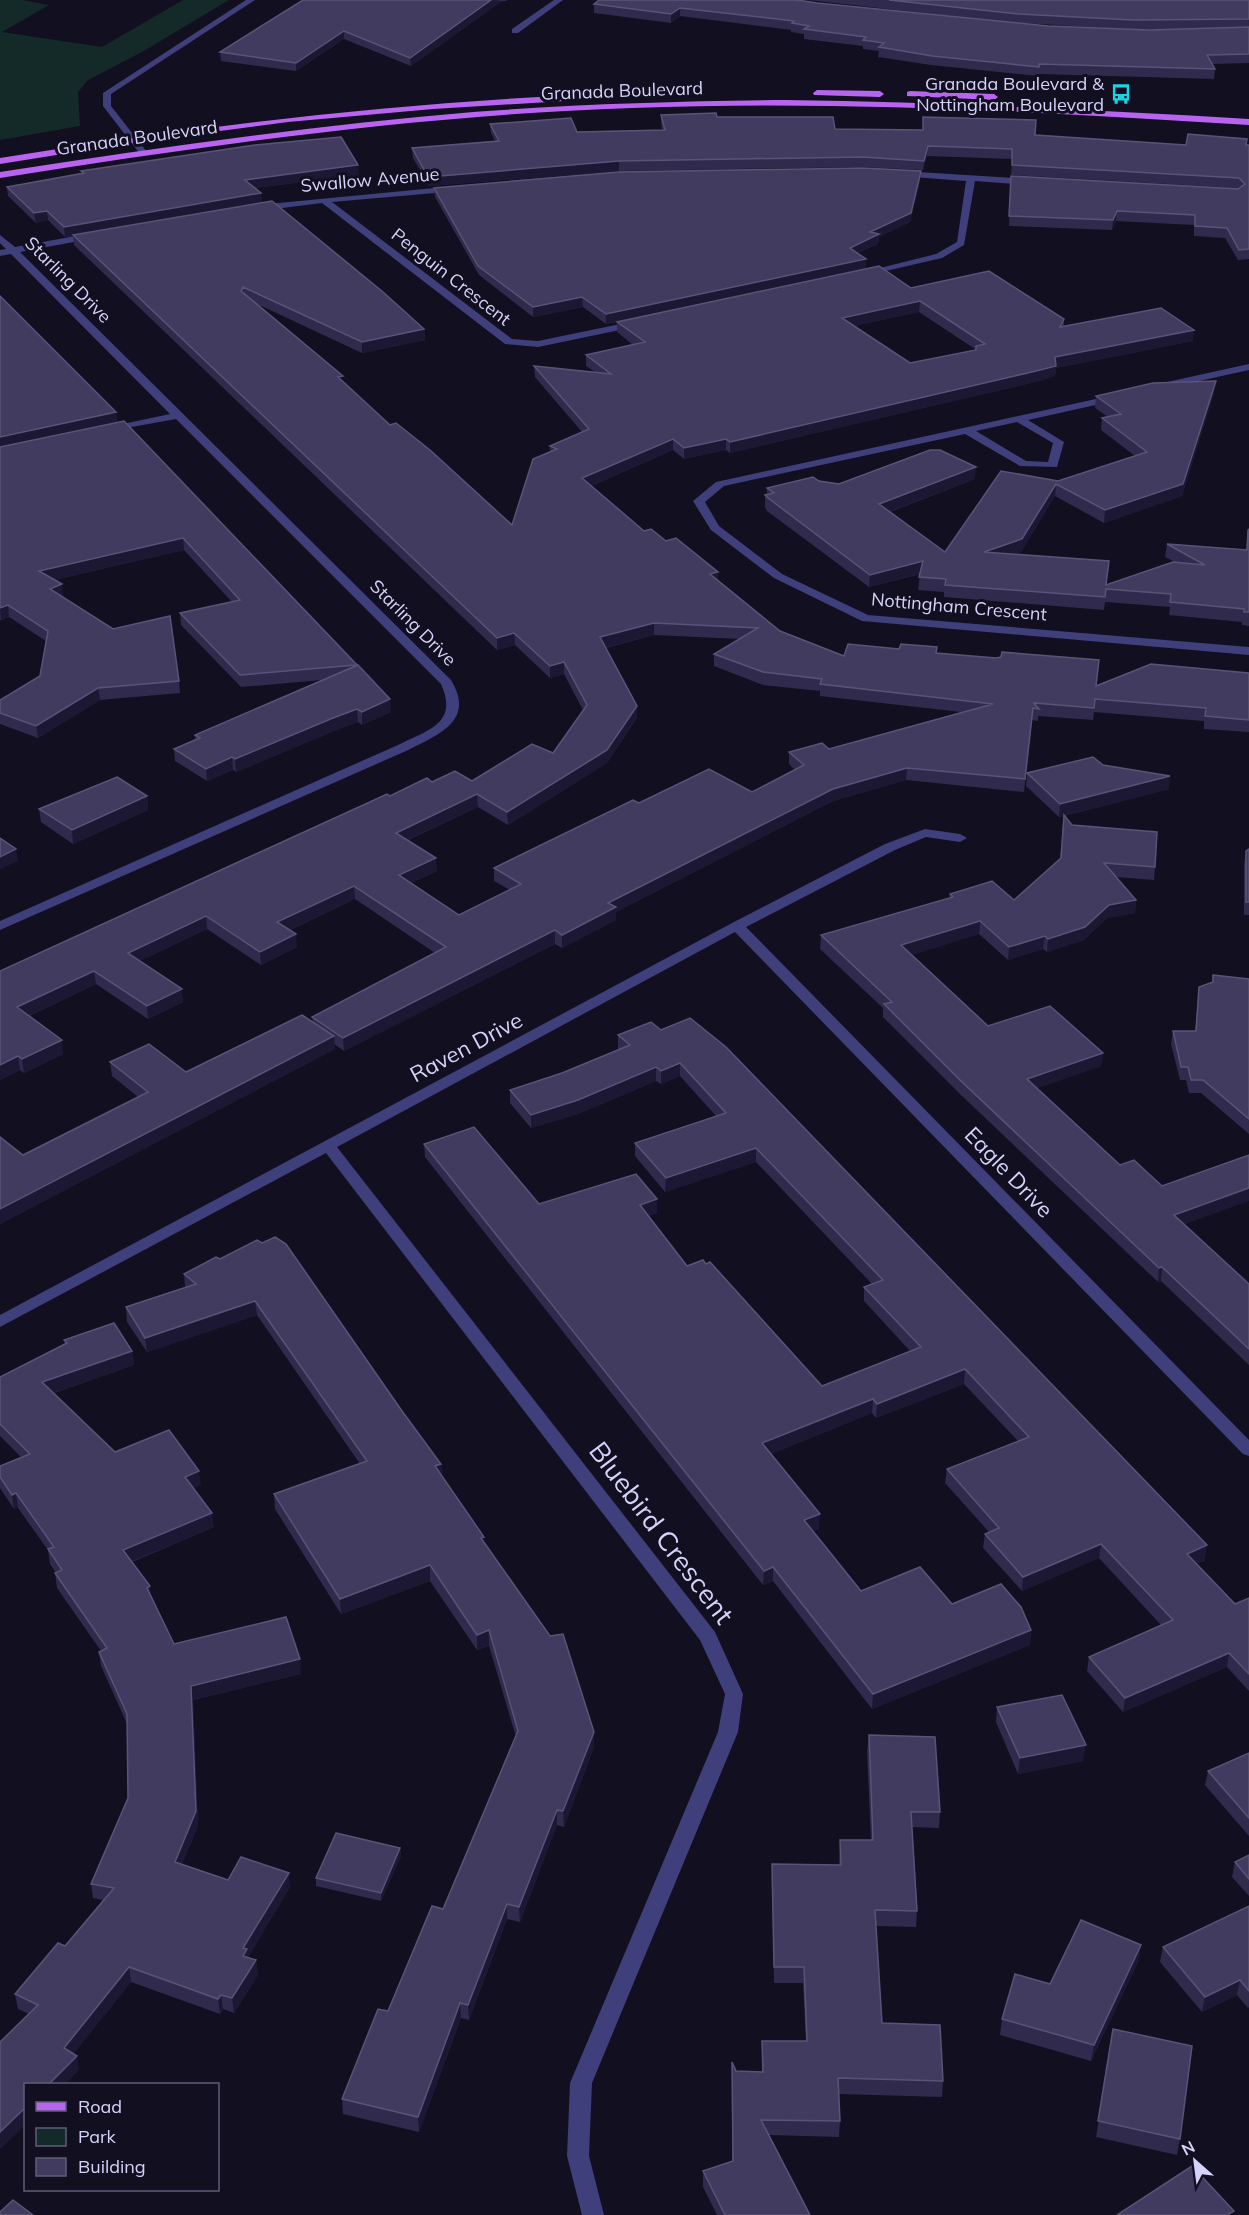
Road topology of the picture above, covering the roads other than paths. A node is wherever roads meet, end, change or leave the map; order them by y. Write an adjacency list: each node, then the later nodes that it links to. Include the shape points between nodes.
1 (251, 0): 10 (street, via 107,93 107,106)
2 (559, 0): 3 (street)
3 (515, 31)
4 (888, 94): 10 (main road, Granada Boulevard, via 705,93 550,99 328,116)
5 (900, 94): 6 (main road)
6 (1004, 98)
7 (1214, 110): 8 (main road)
8 (1249, 112)
9 (1249, 122): 11 (main road, Granada Boulevard, via 896,104 632,105 391,122)
10 (131, 139): 11 (street); 12 (main road, Granada Boulevard)
11 (142, 152): 14 (main road, Granada Boulevard)
12 (0, 161)
13 (895, 174): 15 (street)
14 (0, 176)
15 (971, 179): 16 (street); 23 (street, via 961,243 939,256)
16 (1040, 182)
17 (466, 188): 18 (street, Swallow Avenue)
18 (324, 200): 19 (street, Swallow Avenue); 24 (street, Penguin Crescent, via 509,342 538,344)
19 (243, 210)
20 (102, 234): 22 (street)
21 (0, 238): 22 (street, Starling Drive)
22 (6, 252): 28 (street, Starling Drive)
23 (858, 276)
24 (641, 322)
25 (1249, 367): 26 (street)
26 (1142, 391)
27 (1120, 396): 29 (street, Nottingham Crescent)
28 (179, 415): 31 (street); 34 (street, Starling Drive, via 447,683 454,711 439,729 402,748)
29 (1020, 420): 30 (street, Nottingham Crescent); 30 (street, via 1059,442 1053,465 1024,464)
30 (968, 431): 32 (street, Nottingham Crescent, via 720,484 699,501 715,528 778,576 866,618)
31 (100, 432)
32 (1249, 651)
33 (960, 838): 35 (street, Raven Drive, via 925,832)
34 (0, 926)
35 (737, 926): 36 (street, Raven Drive); 38 (street, Eagle Drive)
36 (327, 1145): 37 (street, Raven Drive); 39 (street, Bluebird Crescent, via 708,1637 734,1694 728,1732 581,2083 578,2156)
37 (0, 1322)
38 (1249, 1450)
39 (593, 2215)

